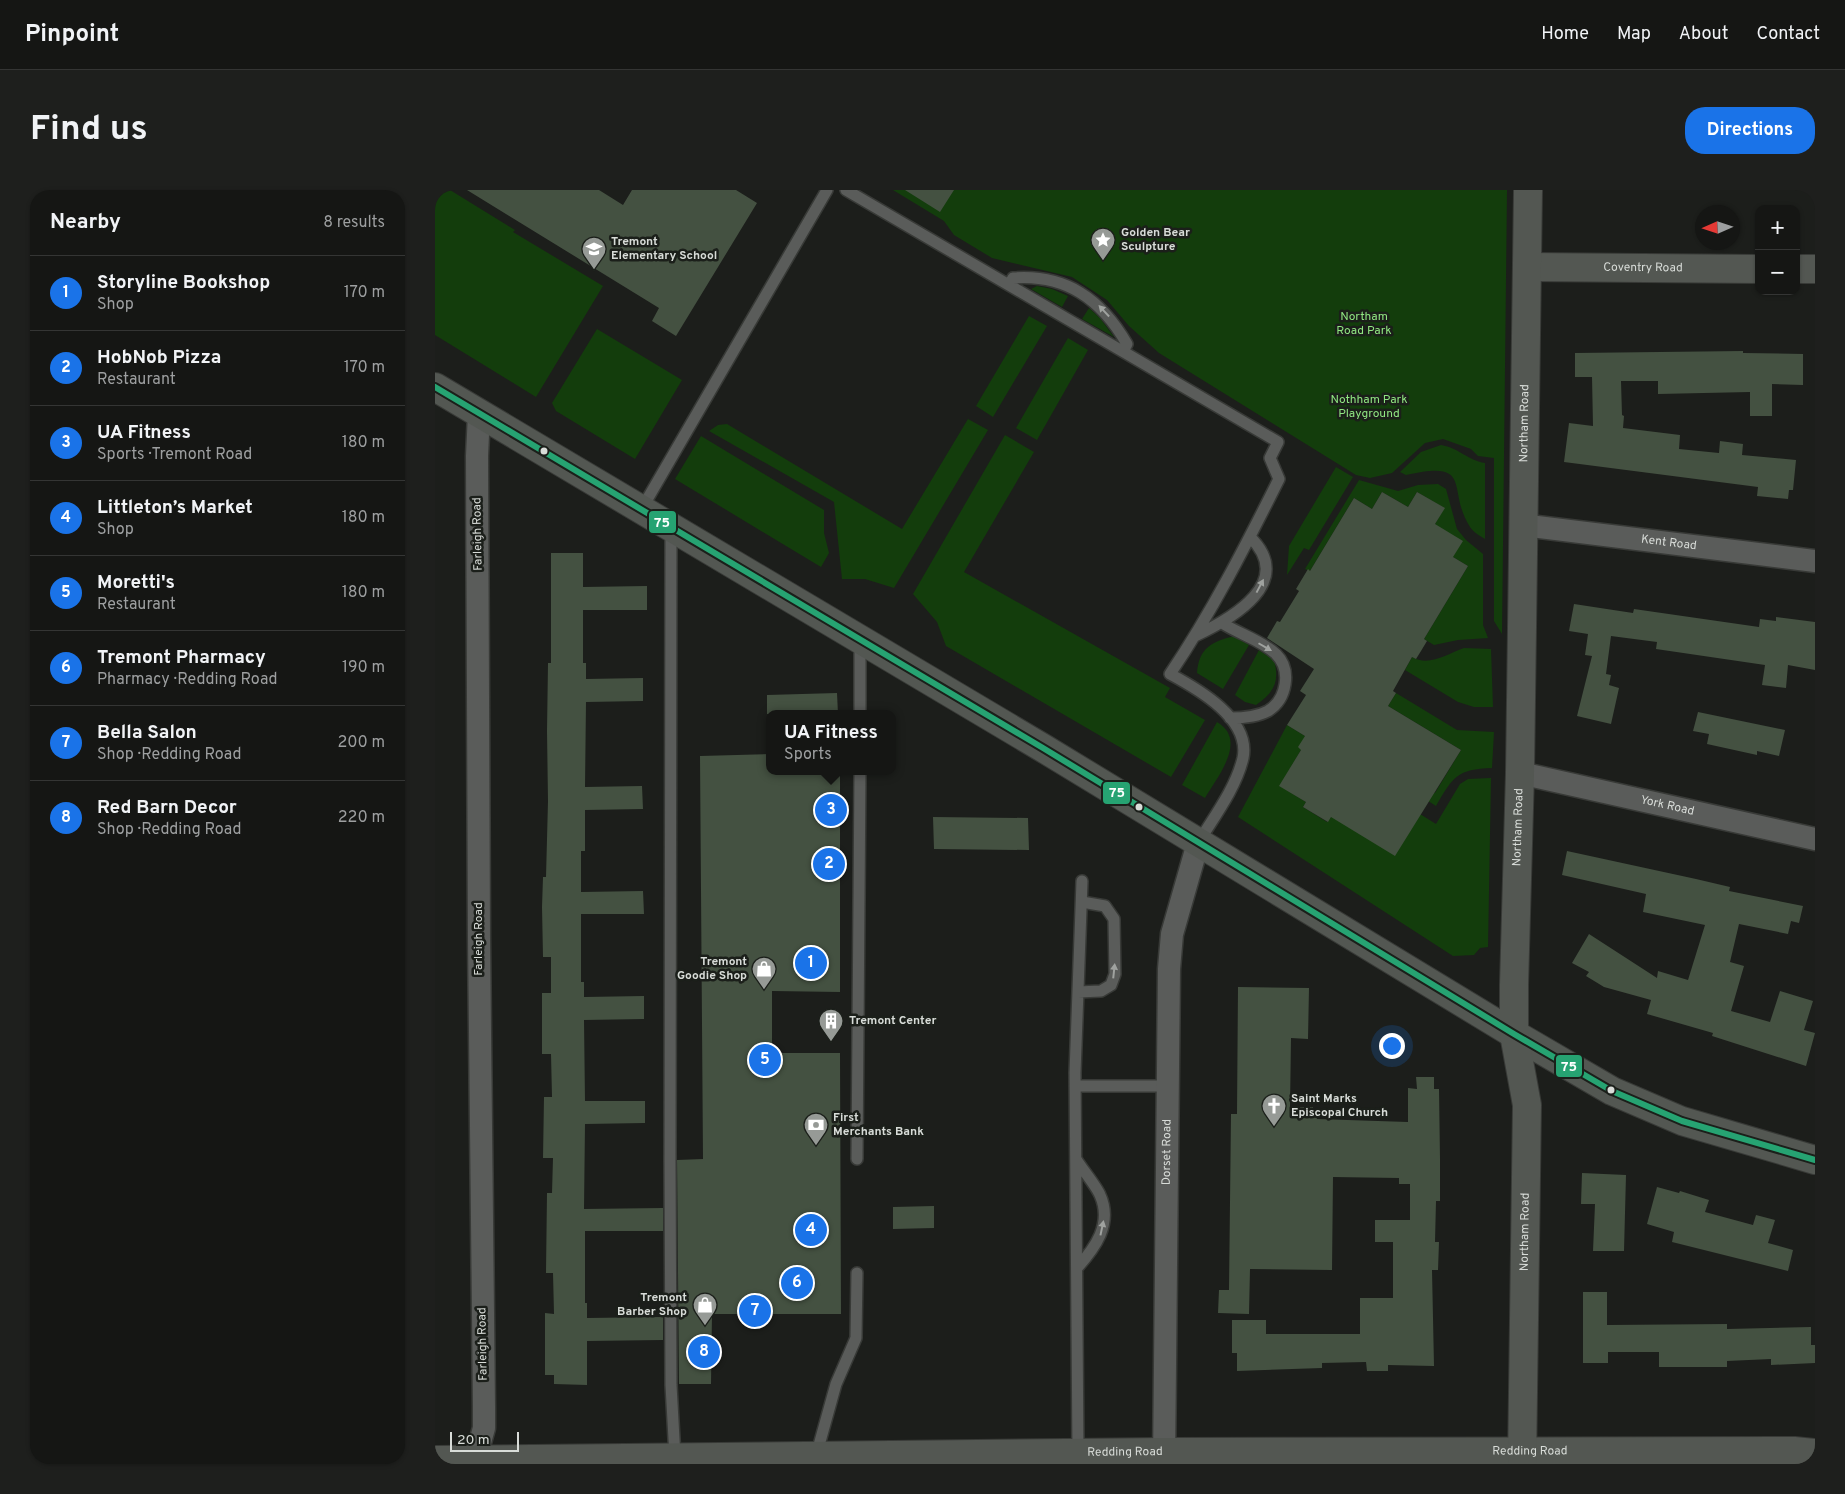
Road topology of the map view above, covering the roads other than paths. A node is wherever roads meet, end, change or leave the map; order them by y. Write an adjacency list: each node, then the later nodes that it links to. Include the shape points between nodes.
1 (827, 190): 12 (lane)
2 (846, 190): 8 (lane)
3 (1528, 190): 4 (main road, Northam Road)
4 (1527, 267): 5 (main road, Coventry Road); 13 (main road, Northam Road)
5 (1755, 269)
6 (1800, 269): 7 (main road)
7 (1815, 269)
8 (1009, 285): 9 (lane); 9 (lane, one-way to 8, via 1127,344 1118,328 1096,304 1078,292 1059,282 1030,277 1013,278)
9 (1123, 351): 15 (lane, via 1278,442 1270,458 1279,478)
10 (435, 386): 11 (main road)
11 (479, 413): 12 (main road); 44 (street, Farleigh Road, via 479,947 484,1428)
12 (641, 510): 14 (main road)
13 (1523, 526): 16 (street, Kent Road); 22 (main road, Northam Road)
14 (671, 529): 19 (main road); 39 (lane, via 670,1160 671,1385)
15 (1250, 537): 17 (lane, one-way to 15, via 1250,602 1264,579 1268,565 1262,549); 18 (lane)
16 (1815, 561)
17 (1222, 623): 18 (lane); 21 (lane, one-way to 21, via 1275,653 1287,677 1284,692 1268,710 1250,717)
18 (1195, 636): 21 (lane, via 1170,674 1200,690)
19 (860, 642): 20 (lane); 25 (main road)
20 (860, 710)
21 (1230, 718): 25 (lane, via 1242,739 1243,758 1224,801)
22 (1520, 773): 24 (street, York Road); 29 (main road, Northam Road)
23 (860, 775): 32 (lane)
24 (1815, 839)
25 (1198, 843): 29 (main road); 31 (street, Dorset Road, via 1172,934)
26 (1082, 881): 27 (lane)
27 (1082, 902): 28 (lane); 28 (lane, one-way to 27, via 1101,991 1111,986 1115,974 1114,919 1105,906)
28 (1078, 992): 30 (lane)
29 (1514, 1034): 34 (main road, via 1613,1091 1654,1110); 40 (main road, Northam Road, via 1527,1105)
30 (1075, 1086): 31 (lane); 33 (lane)
31 (1168, 1086): 41 (street, Dorset Road)
32 (857, 1159)
33 (1076, 1159): 35 (lane); 35 (lane, one-way to 33, via 1100,1238 1105,1216 1100,1194)
34 (1815, 1160)
35 (1077, 1268): 37 (lane)
36 (857, 1273): 43 (lane, via 856,1338 836,1384)
37 (1078, 1453): 41 (main road, Redding Road); 43 (main road, Redding Road)
38 (1815, 1453): 40 (main road, Redding Road)
39 (675, 1457): 43 (main road, Redding Road); 44 (main road, Redding Road)
40 (1522, 1457): 41 (main road, Redding Road)
41 (1164, 1458)
42 (435, 1460): 44 (main road, Redding Road)
43 (816, 1460)
44 (474, 1462)

